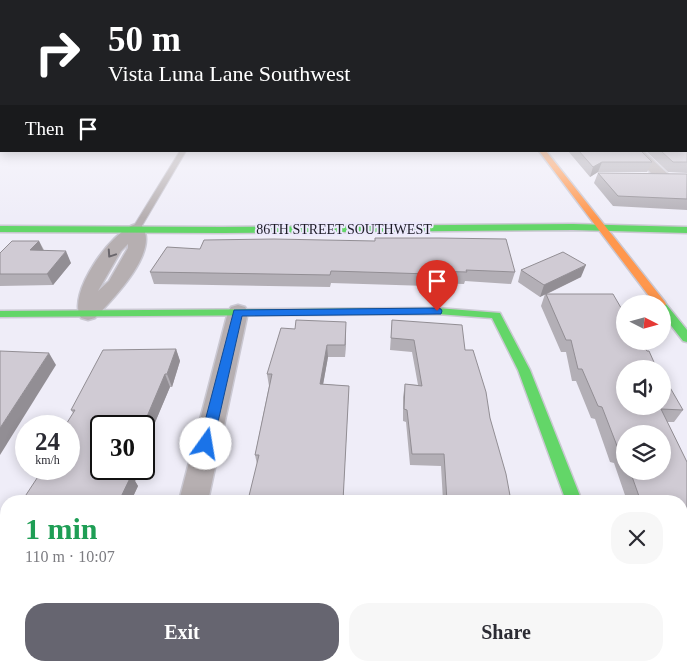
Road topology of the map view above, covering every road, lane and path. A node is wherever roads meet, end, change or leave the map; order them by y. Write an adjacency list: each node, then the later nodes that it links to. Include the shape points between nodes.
1 (180, 155): 9 (lane)
2 (545, 155): 7 (street)
3 (640, 155): 6 (street)
4 (642, 178): 6 (street)
5 (680, 178): 6 (street)
6 (666, 179)
7 (603, 228): 9 (street, 86TH STREET SOUTHWEST); 10 (street, 86TH STREET SOUTHWEST); 11 (street)
8 (0, 229): 9 (street, 86TH STREET SOUTHWEST)
9 (136, 229): 13 (street, via 137,248 117,284)
10 (687, 230)
11 (654, 295)
12 (238, 312): 13 (street); 17 (street); 18 (street, via 437,311 496,315 524,370)
13 (88, 313): 14 (street)
14 (0, 314)
15 (671, 317): 16 (street)
16 (687, 338)
17 (193, 495)
18 (572, 495)

